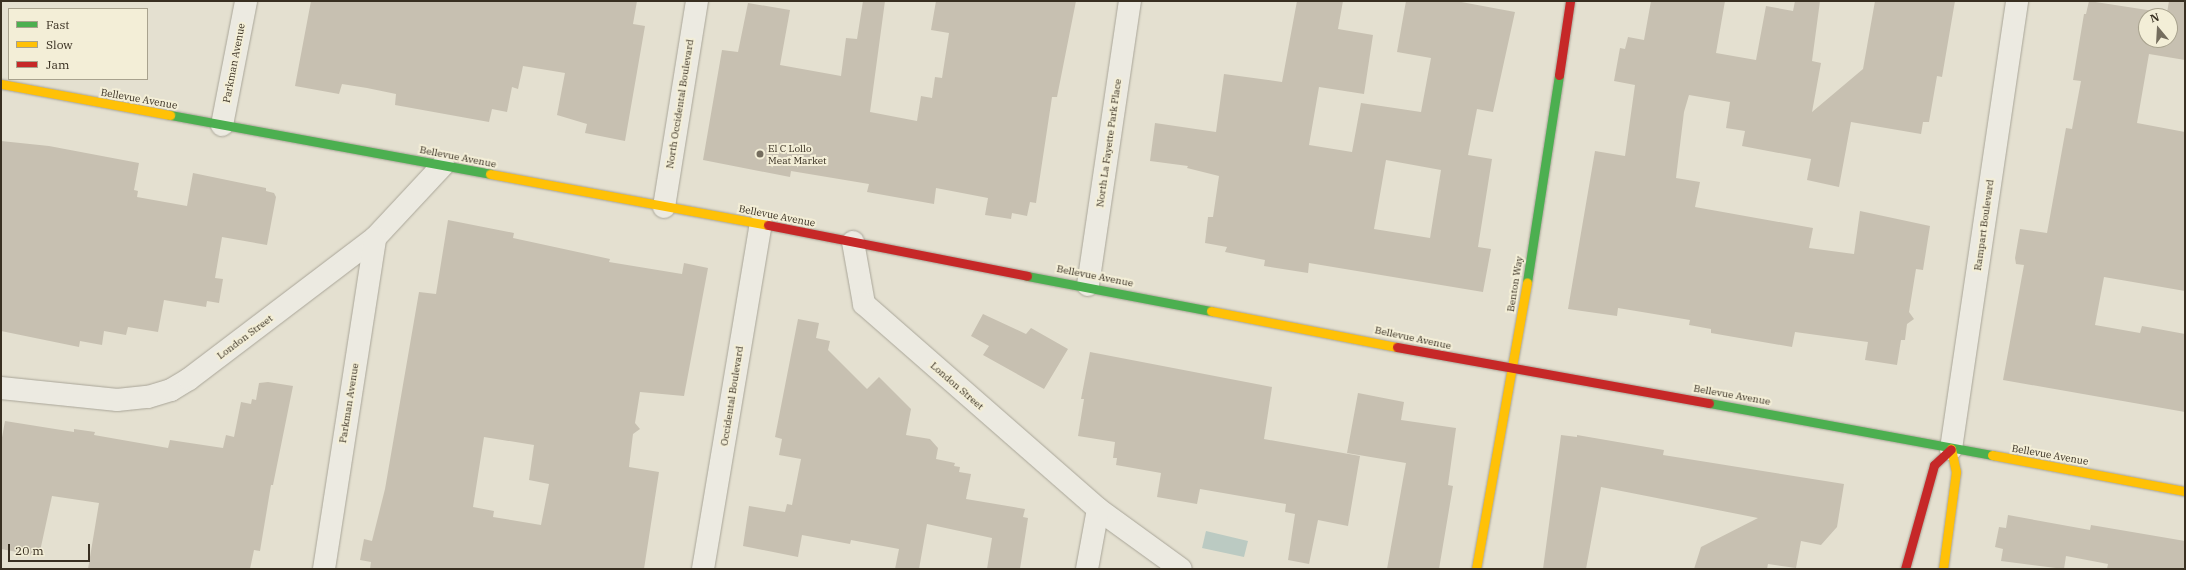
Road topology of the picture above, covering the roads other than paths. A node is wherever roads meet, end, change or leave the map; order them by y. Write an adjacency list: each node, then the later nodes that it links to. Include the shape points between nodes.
1 (246, 1): 7 (street, Parkman Avenue)
2 (696, 1): 9 (street, North Occidental Boulevard)
3 (1130, 1): 13 (street, North La Fayette Park Place)
4 (1570, 1): 14 (main road, Benton Way)
5 (2017, 1): 16 (street, Rampart Boulevard)
6 (1, 84): 7 (main road, Bellevue Avenue)
7 (222, 125): 8 (main road, Bellevue Avenue)
8 (443, 165): 9 (main road, Bellevue Avenue); 11 (street, London Street)
9 (664, 207): 10 (main road, Bellevue Avenue)
10 (761, 224): 12 (main road, Bellevue Avenue); 20 (street, Occidental Boulevard)
11 (375, 238): 15 (street, London Street, via 189,380 171,390 148,397 117,400); 19 (street, Parkman Avenue)
12 (853, 242): 13 (main road, Bellevue Avenue); 18 (street, London Street, via 864,304)
13 (1088, 286): 14 (main road, Bellevue Avenue)
14 (1513, 370): 16 (main road, Bellevue Avenue, via 1776,414); 23 (main road, Benton Way)
15 (1, 388)
16 (1951, 449): 17 (main road, Bellevue Avenue); 24 (main road, via 1934,466); 25 (main road, via 1956,472)
17 (2185, 491)
18 (1098, 509): 21 (street); 22 (street, London Street)
19 (324, 569)
20 (703, 569)
21 (1087, 569)
22 (1181, 569)
23 (1476, 569)
24 (1904, 569)
25 (1944, 569)

